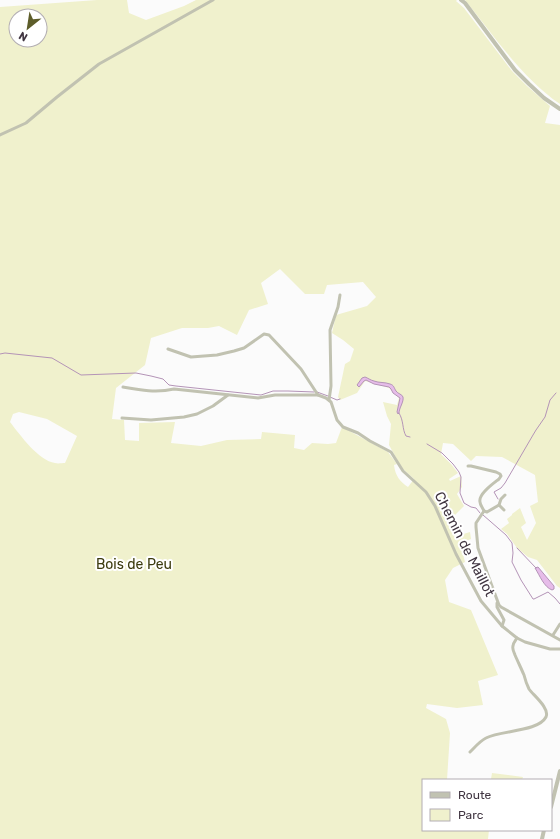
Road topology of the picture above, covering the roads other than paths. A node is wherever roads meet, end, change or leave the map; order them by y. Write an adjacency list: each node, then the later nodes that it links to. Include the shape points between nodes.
1 (213, 0): 4 (street, via 99,64 26,124)
2 (461, 0): 3 (street, via 515,70 544,98)
3 (560, 109)
4 (0, 134)
5 (340, 295): 10 (street, via 330,330)
6 (168, 349): 8 (street, via 192,358 217,355 234,352 264,334 269,335 301,369)
7 (123, 387): 9 (street, via 146,391 174,389)
8 (316, 393): 9 (street, via 258,398); 10 (street)
9 (228, 395): 11 (street, via 213,406 184,417 151,420)
10 (330, 398): 19 (street, Chemin de Maillot, via 337,420 343,427 391,452 404,471 426,492 481,601)
11 (122, 418)
12 (468, 466): 16 (street, via 496,472 501,476 482,494)
13 (505, 495): 14 (street)
14 (499, 505): 15 (street); 16 (street)
15 (504, 510)
16 (482, 513): 17 (street, via 476,527 478,548)
17 (497, 601): 19 (street, via 504,620); 20 (street, via 501,608)
18 (560, 624): 20 (street)
19 (502, 626): 21 (street, Chemin de Maillot)
20 (553, 636): 22 (street)
21 (517, 638): 23 (street, Chemin de Maillot, via 550,650); 24 (street, via 513,651 529,689 546,710 545,717 527,728 486,738)
22 (560, 640)
23 (560, 649)
24 (470, 752)
25 (560, 771): 26 (street)
26 (552, 803)

